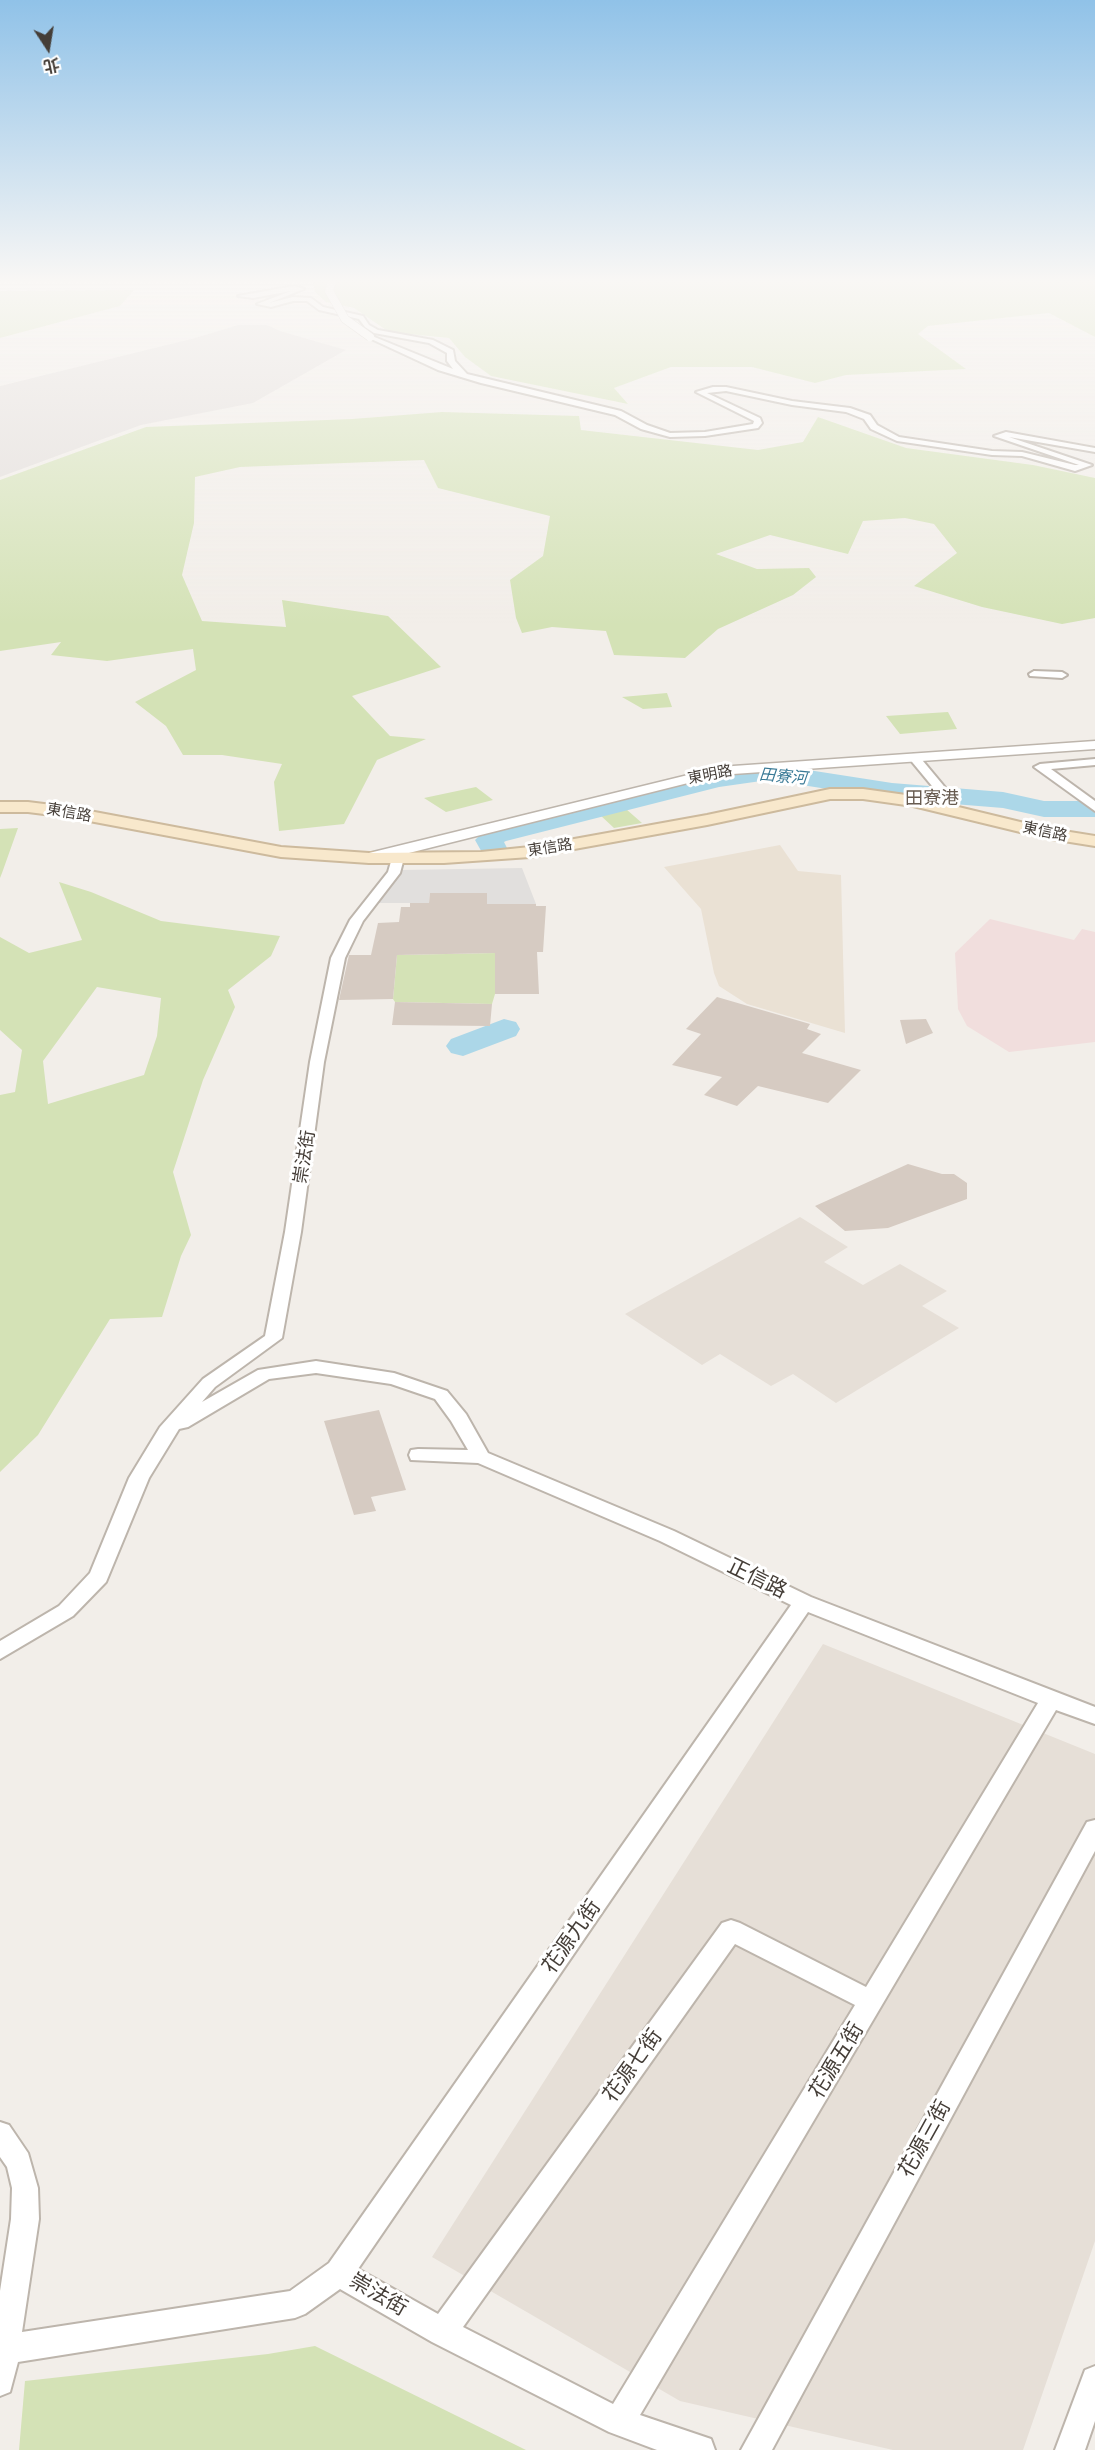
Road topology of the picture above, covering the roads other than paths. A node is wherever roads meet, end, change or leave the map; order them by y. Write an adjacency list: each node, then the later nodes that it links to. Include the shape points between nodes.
1 (550, 396): 2 (street, via 618,413 644,428 670,435 705,434 758,423)
2 (707, 396)
3 (758, 396): 4 (street, via 847,410 867,417 873,427 897,439 1022,454 1075,468 1088,465 998,436 1006,434)
4 (1095, 450)
5 (1034, 674): 6 (street)
6 (1062, 675)
7 (1095, 745): 8 (street, 東明路)
8 (914, 757): 10 (street); 14 (street, 東明路, via 733,770)
9 (1095, 762): 12 (street, via 1040,767)
10 (945, 800): 13 (main road, 東信路, via 1045,833); 14 (main road, 東信路, via 830,794 530,852 481,857)
11 (0, 807): 14 (main road, 東信路, via 68,812 281,852 369,858)
12 (1095, 807)
13 (1095, 841)
14 (397, 855): 15 (street, 崇法街, via 394,873 357,920 338,958 317,1062 293,1232 273,1338 209,1383)
15 (167, 1431): 17 (street, 崇法街, via 264,1374 316,1367 394,1379 441,1395); 19 (street, 崇法街, via 139,1478 99,1576 66,1611)
16 (418, 1455): 17 (street, 正信路)
17 (481, 1457): 18 (street, 正信路, via 667,1536)
18 (804, 1602): 20 (street, 正信路); 25 (street, 花源九街)
19 (0, 1651)
20 (1052, 1698): 21 (street, 正信路); 23 (street, 花源五街)
21 (1095, 1716)
22 (1095, 1829): 32 (street, 花源三街)
23 (872, 2002): 26 (street, 花源七街, via 731,1930); 30 (street, 花源五街)
24 (0, 2134): 27 (street, via 18,2162 25,2188 25,2219)
25 (339, 2273): 26 (street, 崇法街); 27 (street, 崇法街, via 295,2304)
26 (442, 2332): 30 (street, 崇法街)
27 (2, 2350): 29 (street)
28 (1095, 2380): 33 (street)
29 (0, 2382)
30 (619, 2422): 31 (street, 崇法街)
31 (700, 2450)
32 (756, 2450)
33 (1070, 2450)

